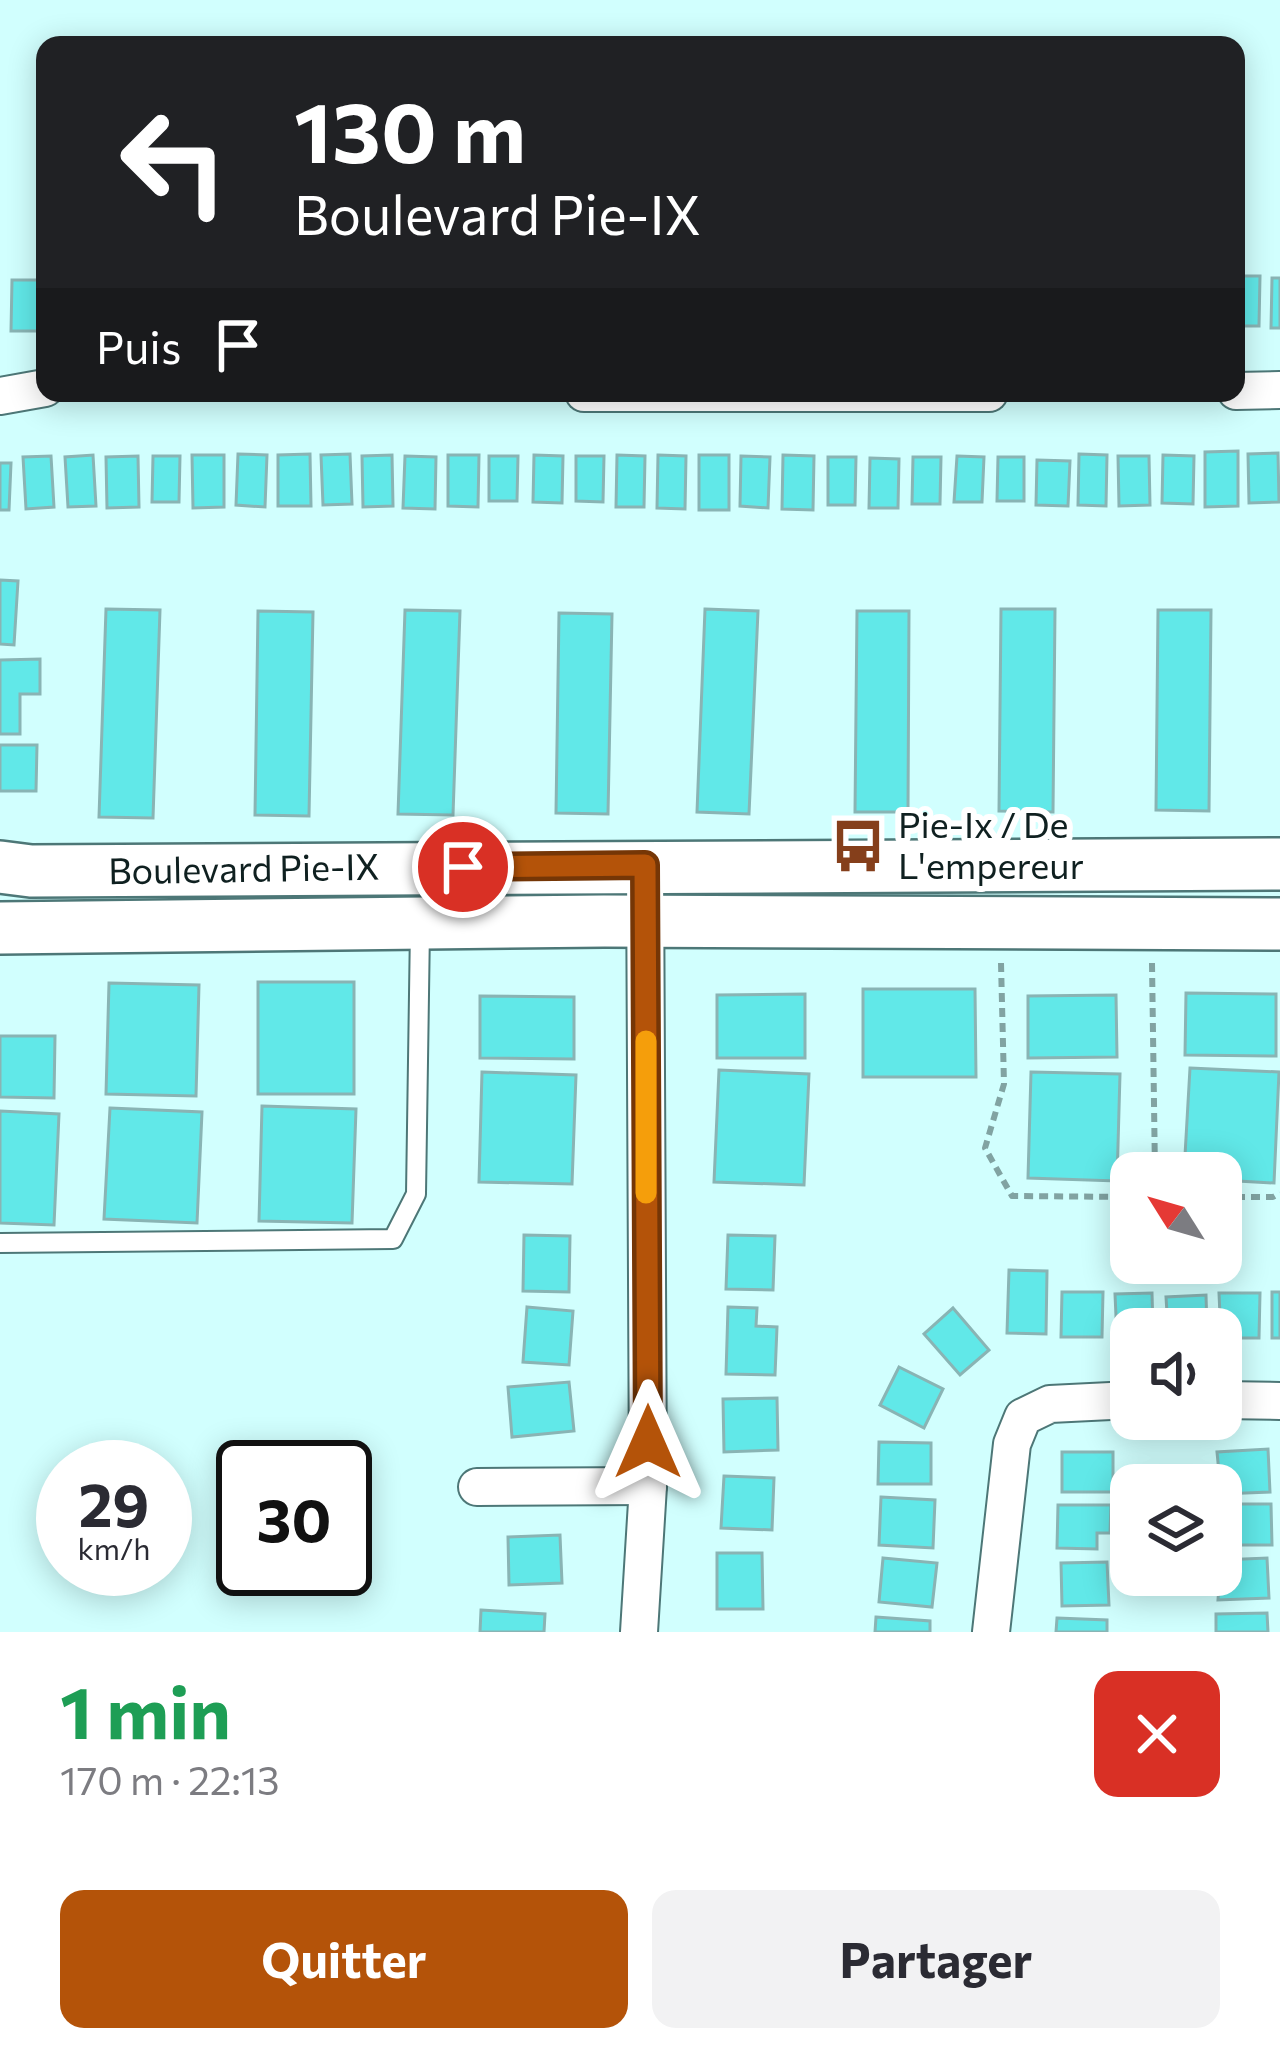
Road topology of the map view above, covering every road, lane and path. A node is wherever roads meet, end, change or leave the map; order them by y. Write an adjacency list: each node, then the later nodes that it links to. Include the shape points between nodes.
1 (36, 390): 4 (street)
2 (1280, 390): 3 (street)
3 (1245, 391)
4 (0, 396)
5 (1280, 864): 6 (street, Boulevard Pie-IX)
6 (645, 865): 7 (street, Boulevard Pie-IX); 8 (street)
7 (0, 867)
8 (645, 921): 9 (street, Boulevard Pie-IX); 10 (street, Boulevard Pie-IX); 22 (street)
9 (1000, 922): 11 (street, Boulevard Pie-IX); 16 (path, via 1004,1084 985,1148 1012,1196)
10 (420, 923): 13 (street, Boulevard Pie-IX); 18 (lane, via 416,1193 393,1239)
11 (1152, 923): 12 (street, Boulevard Pie-IX); 14 (path)
12 (1280, 924)
13 (0, 928)
14 (1155, 1152)
15 (1280, 1193): 17 (path)
16 (1110, 1197)
17 (1242, 1197)
18 (0, 1243)
19 (1242, 1400): 20 (street)
20 (1280, 1400)
21 (1110, 1401): 25 (street, via 1050,1404 1023,1417 1012,1444)
22 (648, 1486): 23 (street); 24 (street)
23 (477, 1487)
24 (640, 1632)
25 (991, 1632)

